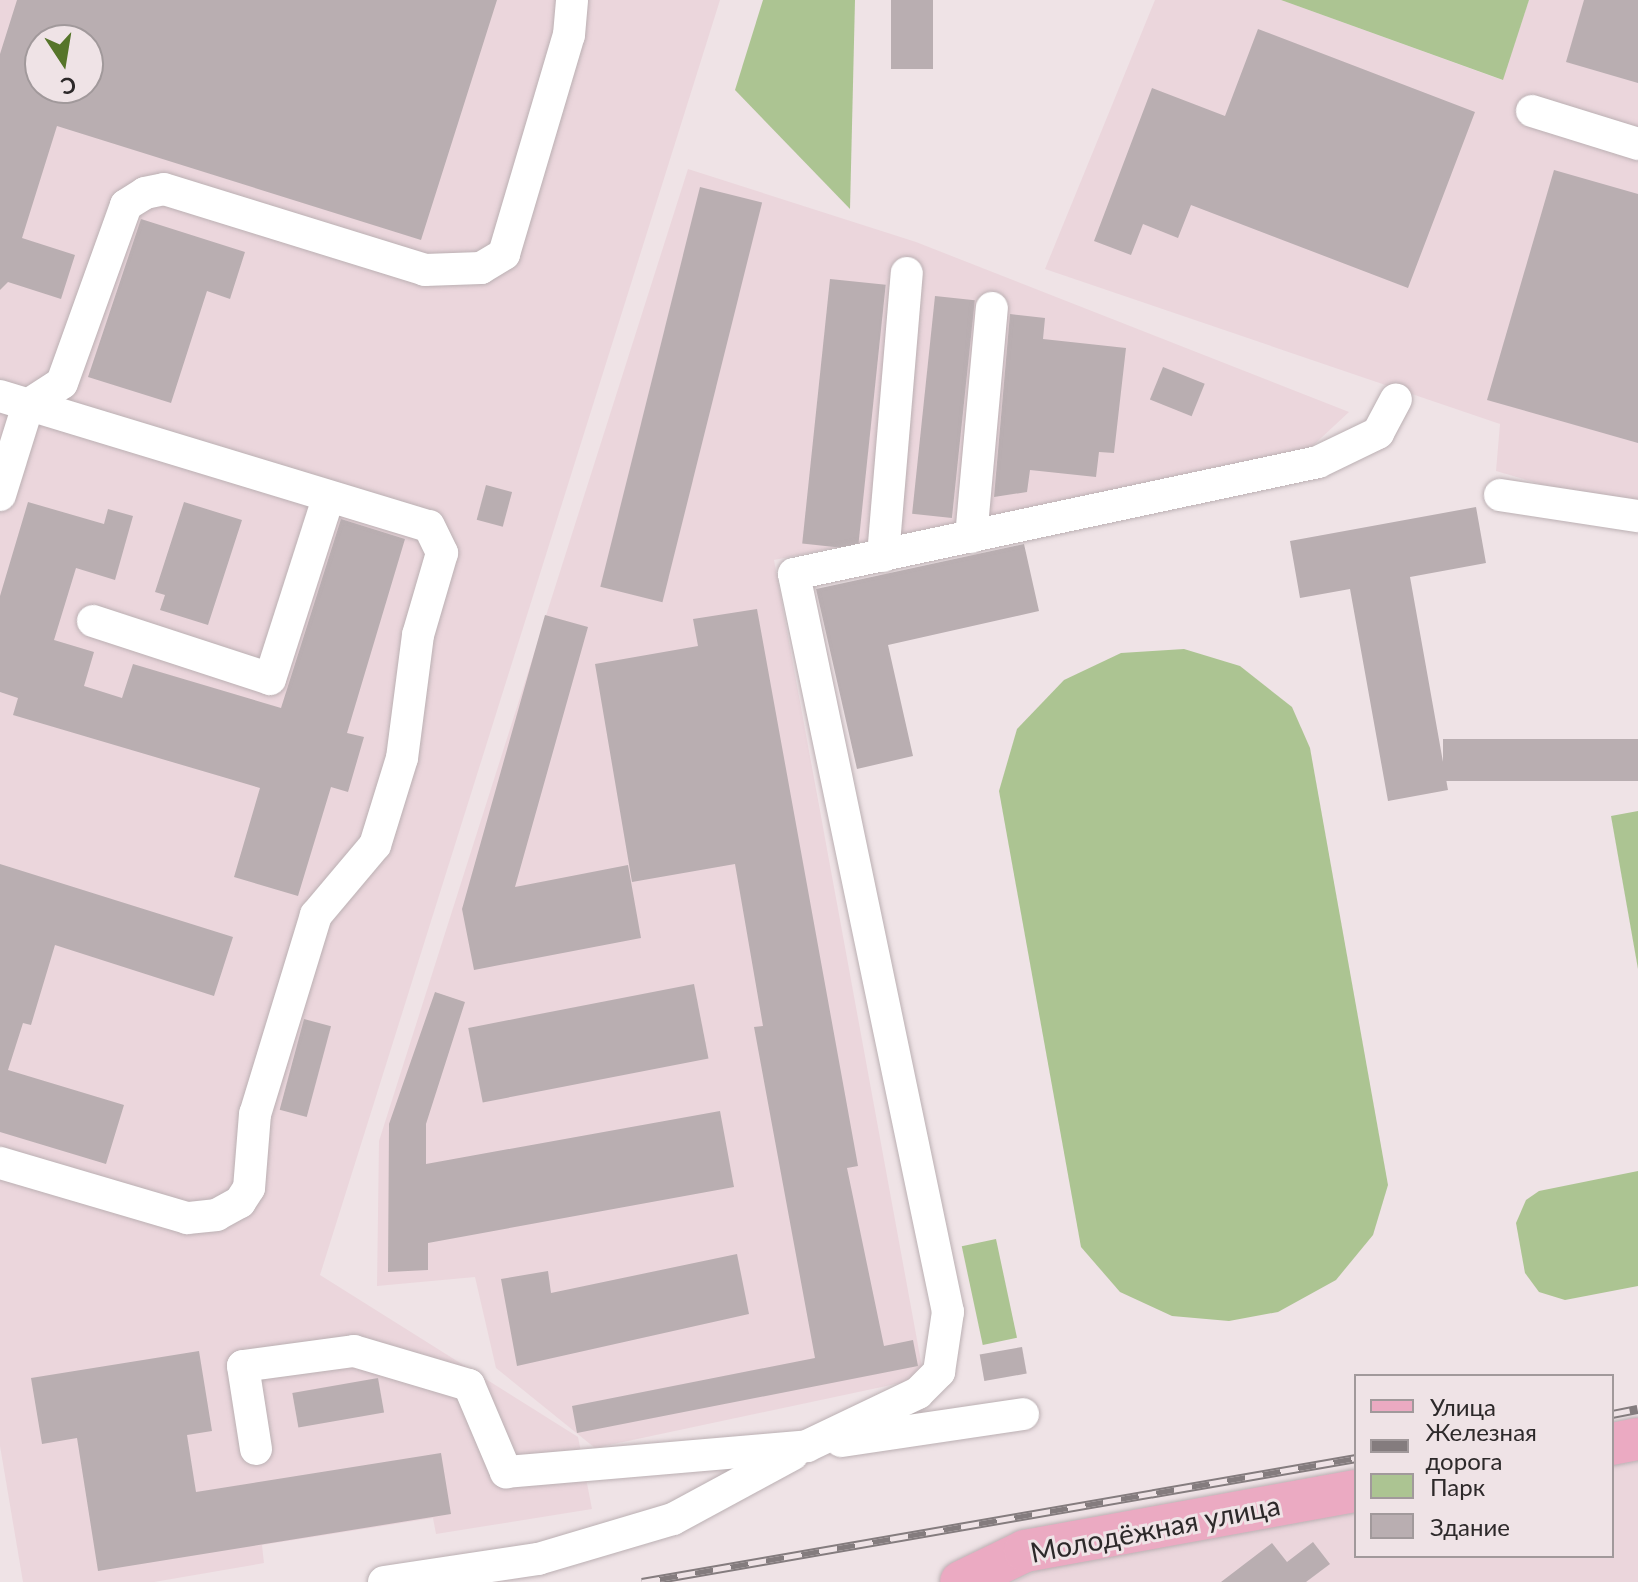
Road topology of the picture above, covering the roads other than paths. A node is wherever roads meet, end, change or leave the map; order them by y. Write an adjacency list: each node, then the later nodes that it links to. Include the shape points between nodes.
1 (572, 0): 7 (street, via 569,35 504,254 481,268 425,270 164,189 145,193 126,205 67,373)
2 (1532, 111): 3 (street)
3 (1638, 144)
4 (907, 273): 13 (street)
5 (992, 308): 12 (street)
6 (1396, 399): 12 (street, via 1378,433 1318,462)
7 (14, 401): 8 (street); 10 (street)
8 (0, 495)
9 (1500, 495): 11 (street)
10 (328, 498): 14 (street, via 270,679); 15 (street, via 429,526 439,537 442,553 418,635 402,758 375,845 316,915 293,979 255,1114 249,1188 240,1202 202,1217)
11 (1638, 516)
12 (971, 537): 13 (street)
13 (883, 556): 19 (street, via 794,574 948,1312 948,1345 939,1372 918,1393)
14 (93, 621)
15 (0, 1163)
16 (1023, 1414): 19 (street)
17 (1638, 1439): 18 (main road)
18 (1614, 1444)
19 (807, 1446): 20 (street, via 506,1472 469,1385 354,1351 243,1366); 22 (street, via 673,1519 538,1559)
20 (256, 1449)
21 (1354, 1491): 23 (main road, Молодёжная улица, via 1025,1551)
22 (384, 1582)
23 (961, 1582)

